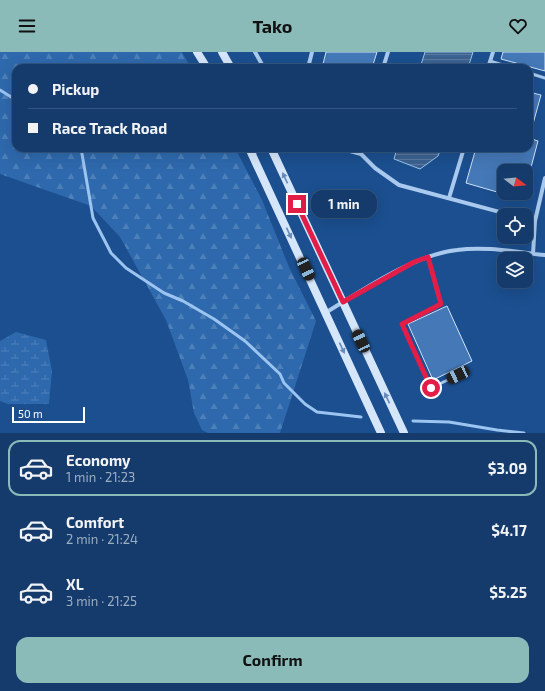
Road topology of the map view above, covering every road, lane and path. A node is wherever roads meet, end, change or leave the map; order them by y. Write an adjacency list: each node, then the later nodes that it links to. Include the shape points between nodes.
1 (197, 52): 8 (main road)
2 (222, 52): 9 (main road)
3 (255, 52): 10 (street)
4 (312, 52): 11 (street)
5 (388, 52): 12 (street)
6 (493, 52): 7 (street)
7 (490, 61): 13 (street); 14 (lane)
8 (204, 64)
9 (229, 64)
10 (262, 64)
11 (309, 64)
12 (384, 64)
13 (489, 64)
14 (499, 64)
15 (533, 74): 16 (lane)
16 (545, 78)
17 (250, 152): 31 (main road, one-way to 31)
18 (273, 152): 30 (main road, one-way to 18)
19 (354, 152): 21 (street)
20 (463, 152): 23 (street)
21 (361, 154): 23 (street, via 399,185)
22 (545, 178): 25 (street)
23 (449, 198): 24 (street)
24 (497, 211)
25 (535, 221): 27 (street)
26 (518, 252): 29 (street, via 495,249 457,250)
27 (533, 254): 28 (street)
28 (545, 255)
29 (428, 257): 30 (street, via 414,262); 32 (lane, via 441,304 402,324 431,388)
30 (343, 302): 31 (street); 34 (main road, one-way to 30)
31 (326, 312): 33 (main road, one-way to 33)
32 (458, 375)
33 (381, 433)
34 (404, 433)

